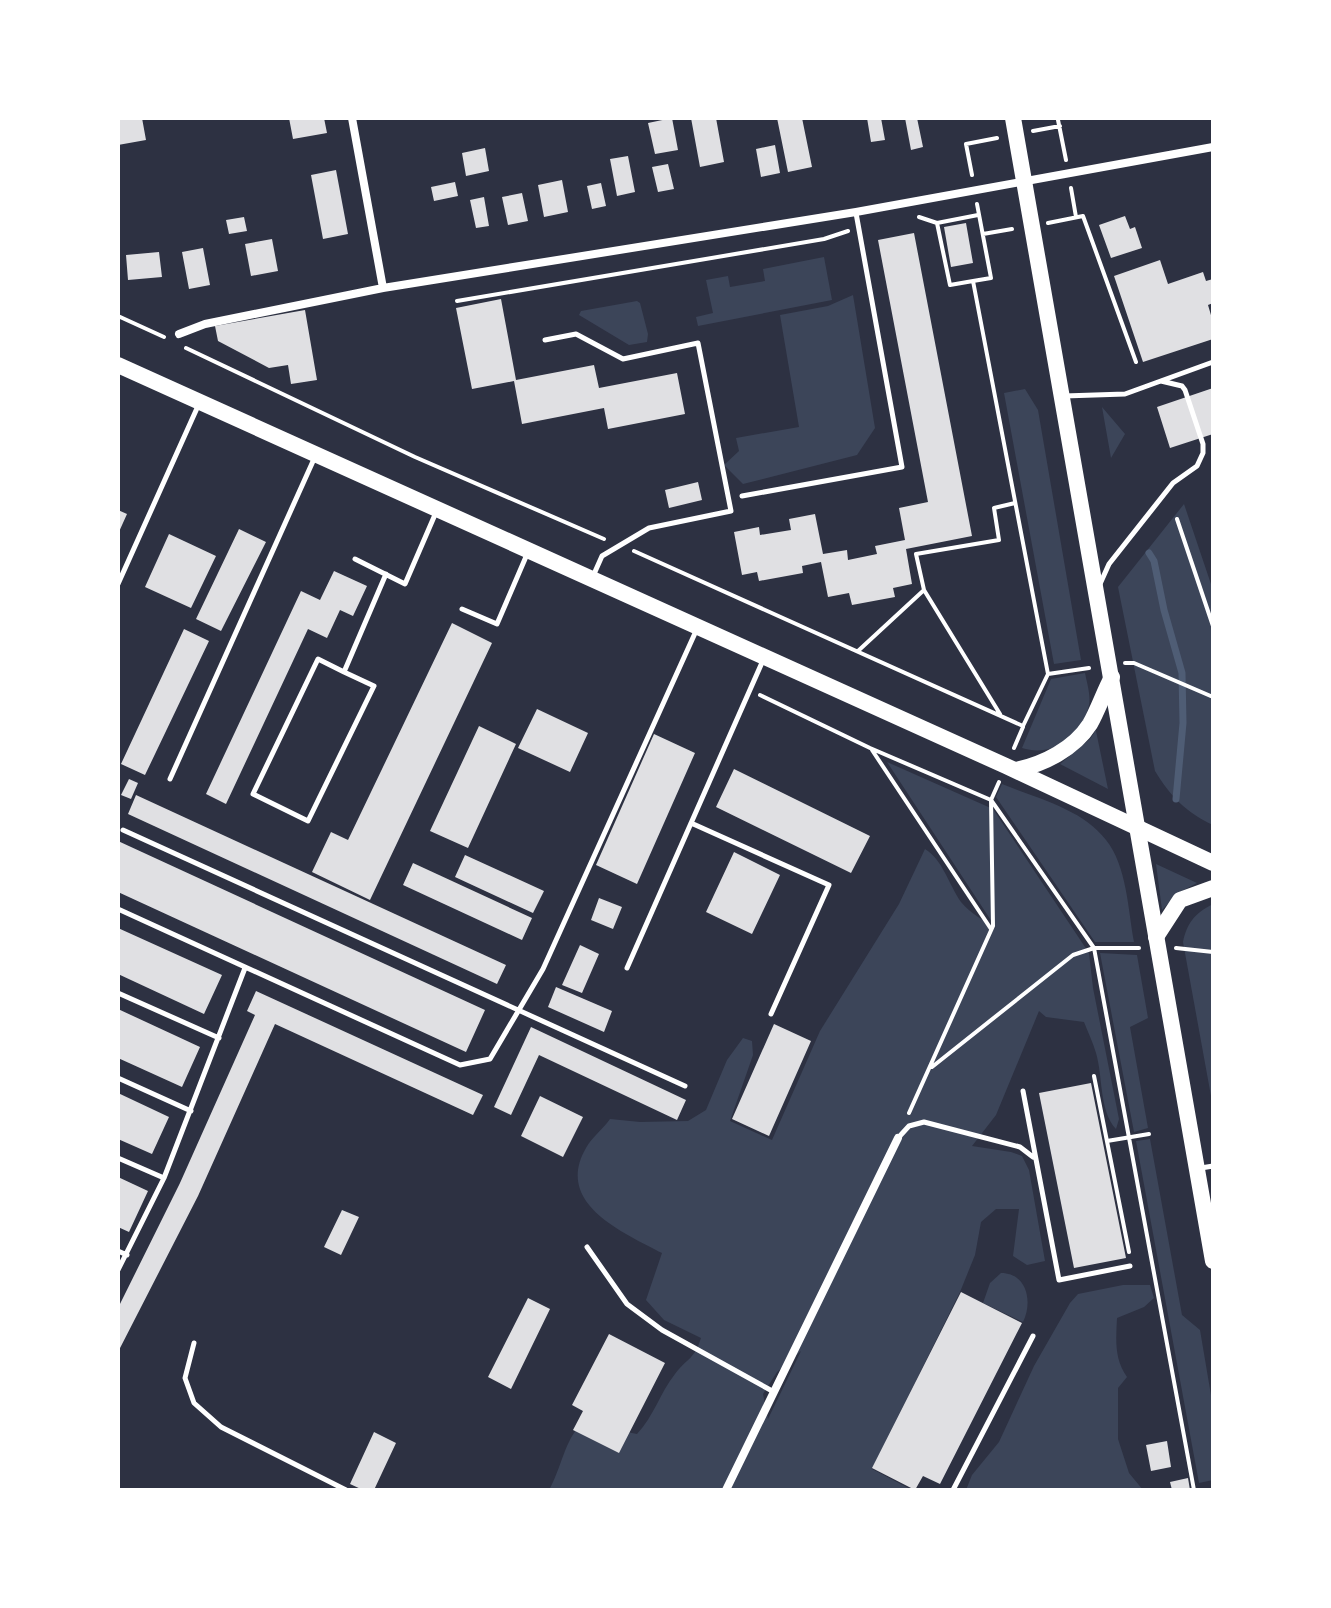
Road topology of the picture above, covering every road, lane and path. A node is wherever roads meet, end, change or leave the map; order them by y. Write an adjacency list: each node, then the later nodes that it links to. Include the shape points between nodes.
1 (352, 118): 15 (street)
2 (1013, 118): 5 (main road)
3 (966, 144): 6 (path)
4 (1213, 147): 5 (street)
5 (1025, 181): 6 (street); 11 (main road)
6 (974, 189): 7 (street); 8 (path)
7 (856, 212): 12 (lane); 15 (street)
8 (979, 215): 10 (path); 13 (path)
9 (918, 216): 10 (path)
10 (937, 223): 14 (path, via 950,285)
11 (1032, 226): 13 (path); 22 (path, via 1083,216); 26 (main road)
12 (859, 228): 16 (path, via 824,239); 29 (lane, via 902,467)
13 (983, 234): 14 (path, via 991,278)
14 (973, 281): 30 (path)
15 (383, 288): 18 (street, via 205,324)
16 (457, 301)
17 (118, 316): 19 (path)
18 (179, 334)
19 (170, 340)
20 (545, 340): 33 (lane, via 576,334 623,359 698,343 731,511 649,528)
21 (181, 346): 33 (path, via 415,457)
22 (1136, 362)
23 (1213, 362): 25 (lane)
24 (118, 365): 27 (main road)
25 (1161, 381): 26 (lane, via 1125,394); 40 (lane, via 1185,390 1203,453 1109,564)
26 (1063, 396): 40 (main road)
27 (200, 402): 28 (main road); 38 (lane)
28 (316, 454): 31 (main road); 54 (lane)
29 (742, 496)
30 (1015, 503): 39 (path, via 994,508 999,540 916,554); 51 (path, via 1048,674 1023,726)
31 (438, 509): 34 (main road); 36 (lane, via 405,584)
32 (1177, 519): 42 (path)
33 (620, 545): 37 (lane, via 602,556); 44 (path)
34 (529, 551): 37 (main road); 41 (lane, via 497,624)
35 (355, 559): 36 (lane)
36 (386, 574): 46 (lane)
37 (591, 579): 43 (main road)
38 (118, 584)
39 (924, 590): 44 (path); 51 (path)
40 (1099, 601): 47 (main road)
41 (462, 609)
42 (1213, 626)
43 (698, 627): 45 (main road); 70 (lane, via 543,969)
44 (857, 652): 51 (path)
45 (765, 657): 49 (lane); 53 (main road)
46 (344, 672): 46 (lane, via 318,659 253,794 308,821 374,686)
47 (1112, 677): 53 (main road, via 1080,736 1054,756); 57 (main road)
48 (1177, 682): 50 (path)
49 (750, 690): 52 (path); 56 (lane)
50 (1213, 697)
51 (1001, 716)
52 (870, 748): 55 (path); 62 (path)
53 (1016, 770): 57 (main road)
54 (170, 779)
55 (991, 800): 62 (path); 64 (path)
56 (691, 823): 68 (lane); 71 (lane, via 829,885)
57 (1137, 827): 59 (main road); 63 (main road)
58 (123, 830): 70 (lane)
59 (1213, 863)
60 (1213, 888): 63 (main road, via 1180,900)
61 (118, 909): 67 (lane)
62 (991, 930): 73 (path)
63 (1157, 942): 64 (path); 84 (main road)
64 (1094, 948): 73 (path, via 1073,955); 80 (path)
65 (1185, 948): 66 (path)
66 (1213, 952)
67 (245, 968): 70 (lane, via 460,1065 490,1059); 72 (lane)
68 (627, 968)
69 (118, 993): 72 (lane)
70 (518, 1011): 76 (lane)
71 (771, 1014)
72 (219, 1038): 78 (lane)
73 (929, 1069): 81 (path)
74 (1094, 1076): 82 (path)
75 (118, 1078): 78 (lane)
76 (685, 1086)
77 (1023, 1091): 85 (lane)
78 (191, 1111): 86 (lane)
79 (1149, 1134): 80 (path)
80 (1128, 1137): 82 (path); 99 (path)
81 (898, 1138): 85 (lane, via 909,1126 939,1124 1020,1147 1032,1154); 95 (street)
82 (1107, 1141): 91 (path)
83 (118, 1158): 86 (lane)
84 (1205, 1167): 90 (main road)
85 (1037, 1168): 91 (lane, via 1059,1280)
86 (164, 1178): 89 (lane)
87 (587, 1247): 95 (lane, via 627,1304 662,1330)
88 (118, 1251): 89 (lane)
89 (127, 1255): 92 (lane)
90 (1213, 1261)
91 (1130, 1266)
92 (118, 1270)
93 (1033, 1336): 98 (lane)
94 (194, 1343): 96 (lane, via 185,1378 194,1403 221,1427)
95 (774, 1392): 97 (street)
96 (346, 1490)
97 (726, 1490)
98 (953, 1490)
99 (1194, 1490)

